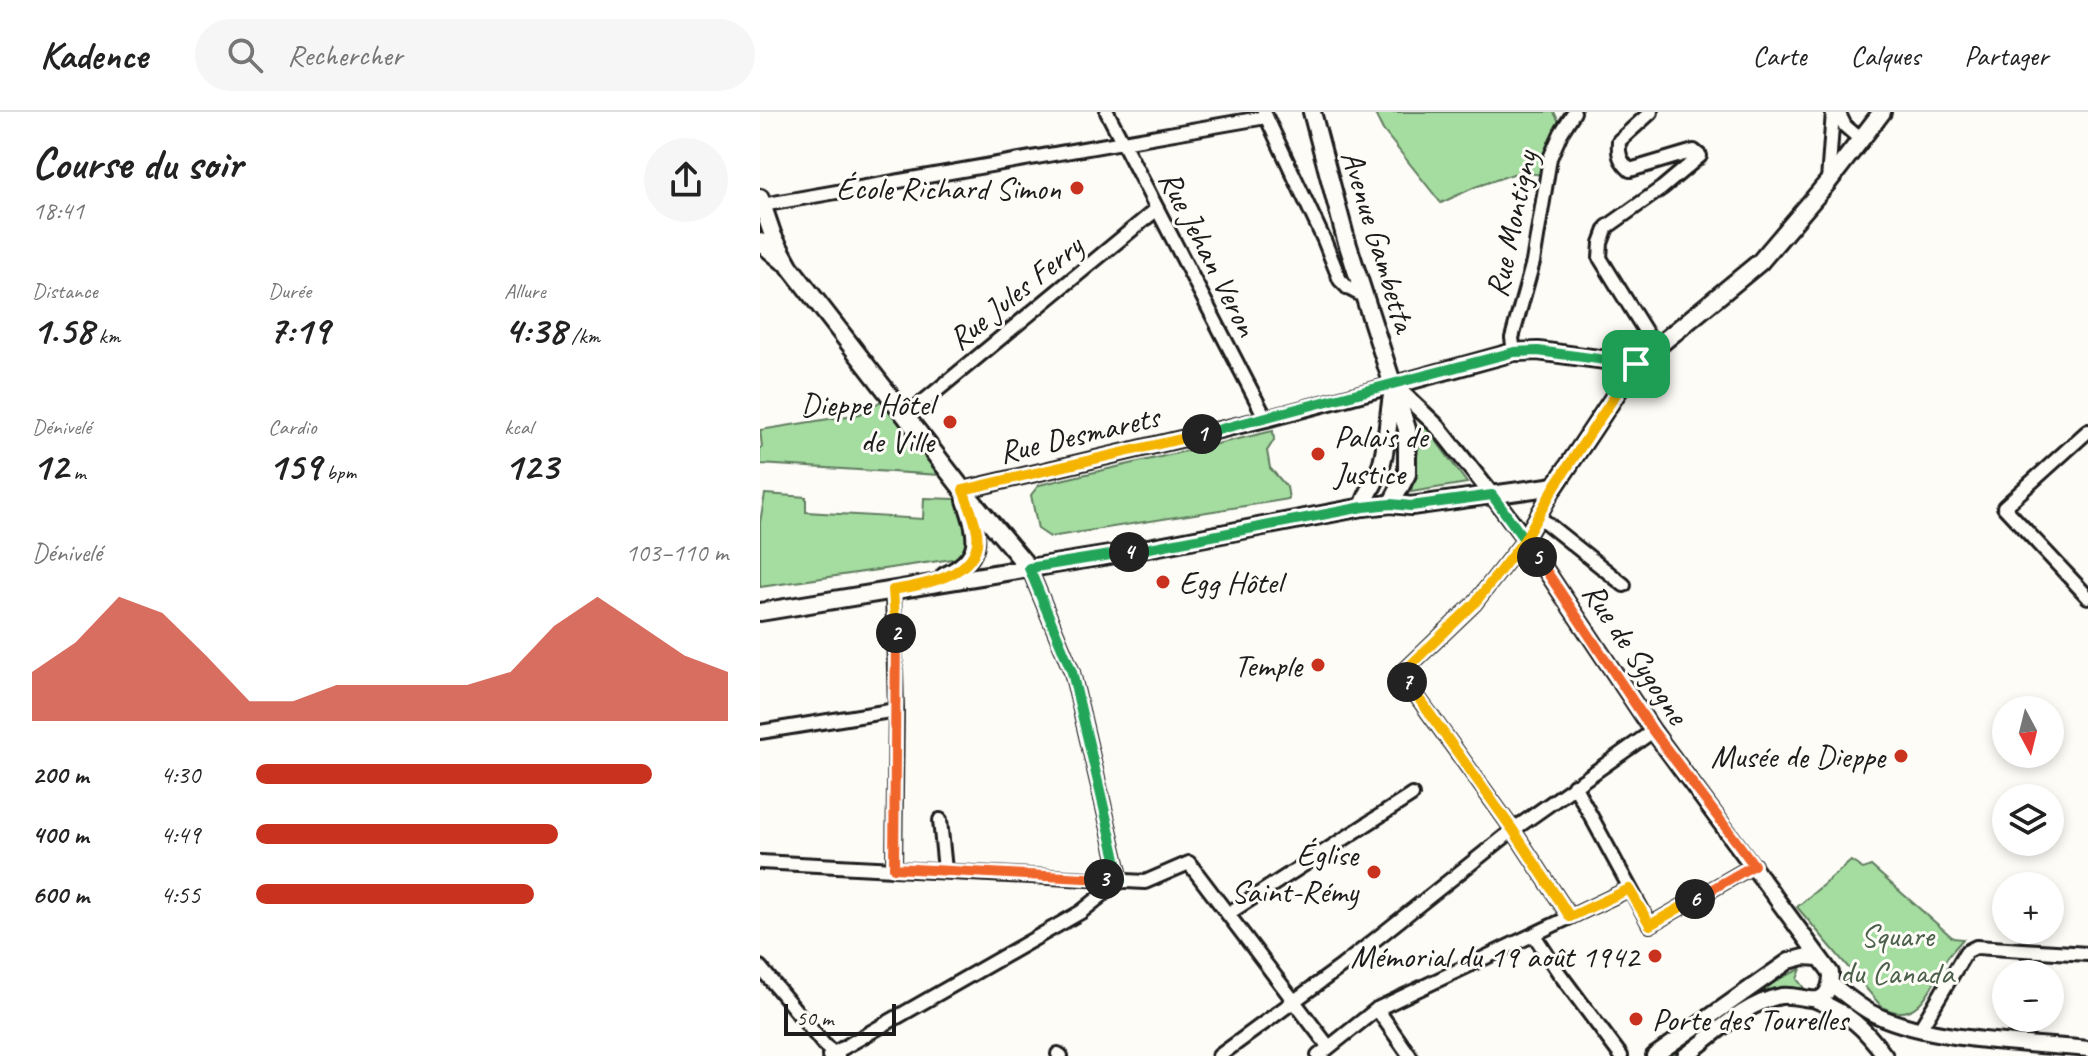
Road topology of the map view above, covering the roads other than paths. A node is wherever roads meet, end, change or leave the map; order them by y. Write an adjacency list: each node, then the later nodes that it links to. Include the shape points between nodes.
1 (1107, 112): 9 (street, Rue Jehan Veron)
2 (1312, 112): 13 (main road, Avenue Gambetta)
3 (1574, 112): 19 (street, Rue Montigny, via 1550,158 1533,262 1512,338)
4 (1651, 112): 18 (street, via 1619,141 1622,163 1630,170 1694,151 1700,156 1607,227 1600,258)
5 (1835, 112): 8 (street); 10 (street)
6 (1882, 112): 8 (main road)
7 (1265, 114): 9 (street); 14 (street)
8 (1860, 139): 10 (main road)
9 (1123, 142): 11 (street); 12 (street, Rue Jehan Veron)
10 (1828, 182): 18 (main road, via 1760,262)
11 (761, 202): 16 (main road)
12 (1157, 209): 22 (street, Rue Jules Ferry); 23 (street, Rue Jehan Veron)
13 (1345, 236): 14 (street); 17 (main road, Avenue Gambetta)
14 (1324, 240): 17 (street, via 1340,280)
15 (760, 242): 16 (main road)
16 (790, 267): 22 (main road)
17 (1365, 297): 21 (main road, Avenue Gambetta)
18 (1655, 347): 20 (main road)
19 (1514, 352): 20 (main road); 21 (main road)
20 (1636, 364): 26 (main road)
21 (1394, 385): 23 (street, Rue Desmarets); 25 (main road); 28 (street, Rue de Sygogne, via 1438,427); 29 (main road, Avenue Gambetta, via 1409,459)
22 (906, 416): 27 (main road)
23 (1266, 419): 27 (street, Rue Desmarets)
24 (2088, 431): 37 (street, via 2004,507)
25 (1382, 465): 29 (main road); 30 (main road)
26 (1555, 486): 28 (main road); 31 (street)
27 (963, 490): 33 (main road); 34 (main road, via 977,531 973,554 963,568)
28 (1492, 495): 29 (main road); 32 (street, Rue de Sygogne)
29 (1391, 504): 30 (main road)
30 (1360, 508): 33 (main road)
31 (1539, 517): 32 (street); 35 (street)
32 (1525, 539): 40 (street, Rue de Sygogne); 45 (street, via 1474,604 1401,674)
33 (1029, 568): 34 (main road); 50 (street, via 1072,672)
34 (927, 585): 36 (main road)
35 (1624, 585)
36 (893, 590): 38 (main road); 39 (street)
37 (2088, 597)
38 (760, 612)
39 (896, 710): 41 (street); 48 (street)
40 (1653, 731): 42 (street); 47 (street, Rue de Sygogne)
41 (760, 732)
42 (1574, 785): 45 (street); 51 (street)
43 (1412, 795): 52 (street)
44 (940, 820): 49 (street)
45 (1513, 830): 53 (street); 62 (street)
46 (760, 862): 48 (street)
47 (1754, 865): 51 (street, via 1650,925); 55 (street, Rue de Sygogne)
48 (894, 868): 49 (street)
49 (945, 870): 50 (street)
50 (1121, 880): 52 (street, via 1145,882 1189,863); 67 (street, via 1081,912)
51 (1629, 889): 53 (street)
52 (1229, 913): 62 (street)
53 (1570, 917): 54 (street)
54 (1534, 935): 63 (street); 71 (street)
55 (1805, 938): 57 (street); 58 (street, Rue de Sygogne)
56 (2088, 954): 64 (street, via 1976,947 1966,952)
57 (1797, 958): 58 (street); 72 (street)
58 (1819, 958): 60 (street, Rue de Sygogne, via 1831,973)
59 (760, 967): 67 (street)
60 (1831, 984): 61 (street); 64 (street, via 1874,1014)
61 (1816, 1000): 73 (street, via 1795,995 1767,1000); 74 (street, via 1862,1026)
62 (1293, 1002): 65 (street); 68 (street)
63 (1377, 1009): 65 (street); 70 (street)
64 (1920, 1029): 66 (street)
65 (1328, 1046): 69 (street)
66 (2088, 1049)
67 (834, 1055)
68 (1219, 1056)
69 (1318, 1056)
70 (1410, 1056)
71 (1621, 1056)
72 (1654, 1056)
73 (1685, 1056)
74 (1885, 1056)

